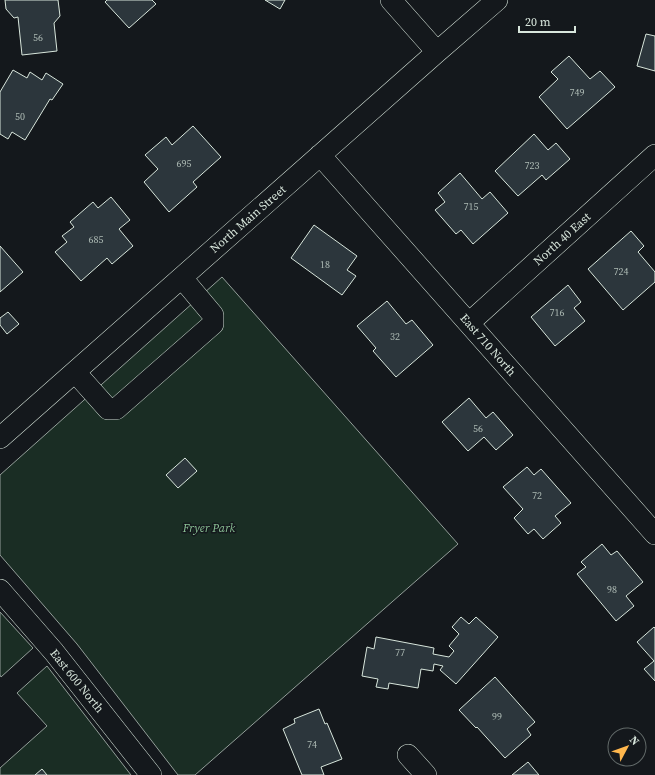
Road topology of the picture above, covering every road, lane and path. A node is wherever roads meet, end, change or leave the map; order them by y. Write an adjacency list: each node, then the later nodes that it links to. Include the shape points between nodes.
1 (391, 0): 3 (street)
2 (497, 0): 3 (street, North Main Street)
3 (437, 52): 4 (street, North Main Street)
4 (320, 155): 6 (street, North Main Street); 7 (street, East 710 North)
5 (655, 155): 7 (street, North 40 East)
6 (182, 278): 8 (street, North Main Street); 8 (street, via 213,315 213,324 116,409 108,409)
7 (469, 323): 10 (street, East 710 North)
8 (75, 372): 9 (street, North Main Street)
9 (0, 438)
10 (655, 534)
11 (0, 590): 13 (street, East 600 North, via 54,652)
12 (408, 755): 14 (street)
13 (151, 775)
14 (426, 775)

